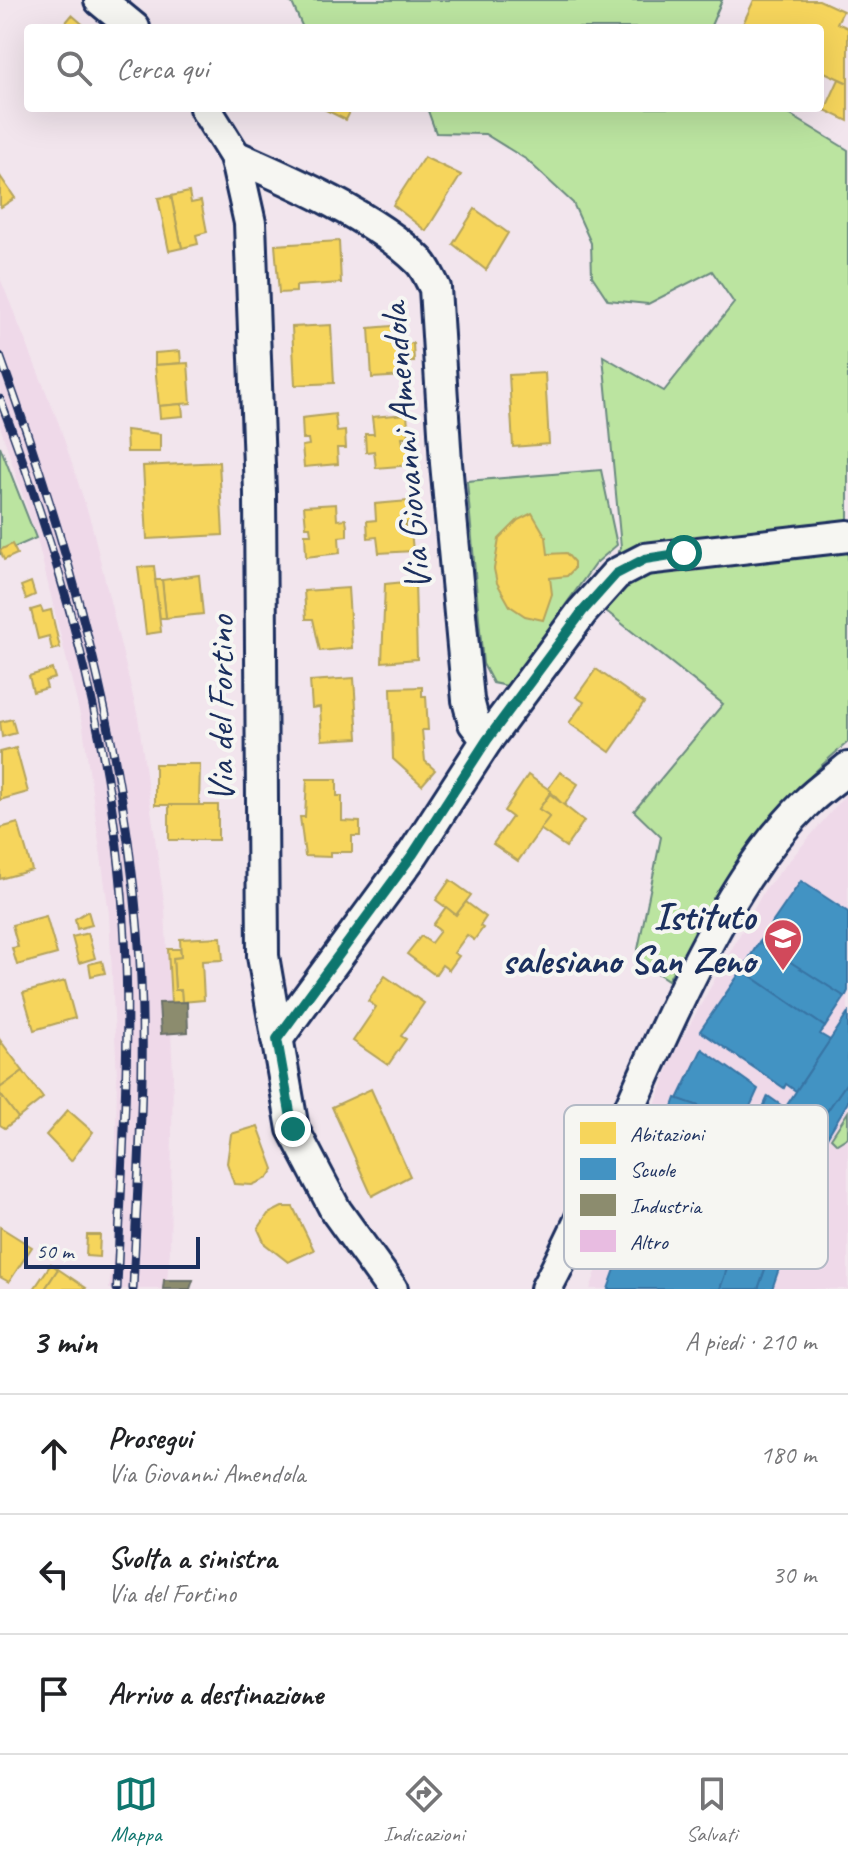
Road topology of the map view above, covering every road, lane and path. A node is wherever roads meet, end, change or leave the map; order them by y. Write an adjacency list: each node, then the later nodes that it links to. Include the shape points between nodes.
1 (100, 0): 2 (street)
2 (129, 24)
3 (208, 112): 4 (street, Via del Fortino)
4 (235, 156): 6 (street, Via Giovanni Amendola, via 390,237 422,263 435,288 468,700 474,723); 8 (street, Via del Fortino, via 250,223 260,493 263,956)
5 (848, 536): 6 (street, via 645,559 616,574)
6 (487, 740): 8 (street, via 413,854)
7 (848, 768): 9 (street, via 805,803 721,917)
8 (277, 1039): 11 (street, Via del Fortino, via 293,1129 336,1211)
9 (632, 1105)
10 (564, 1255): 12 (street)
11 (392, 1289)
12 (546, 1289)

